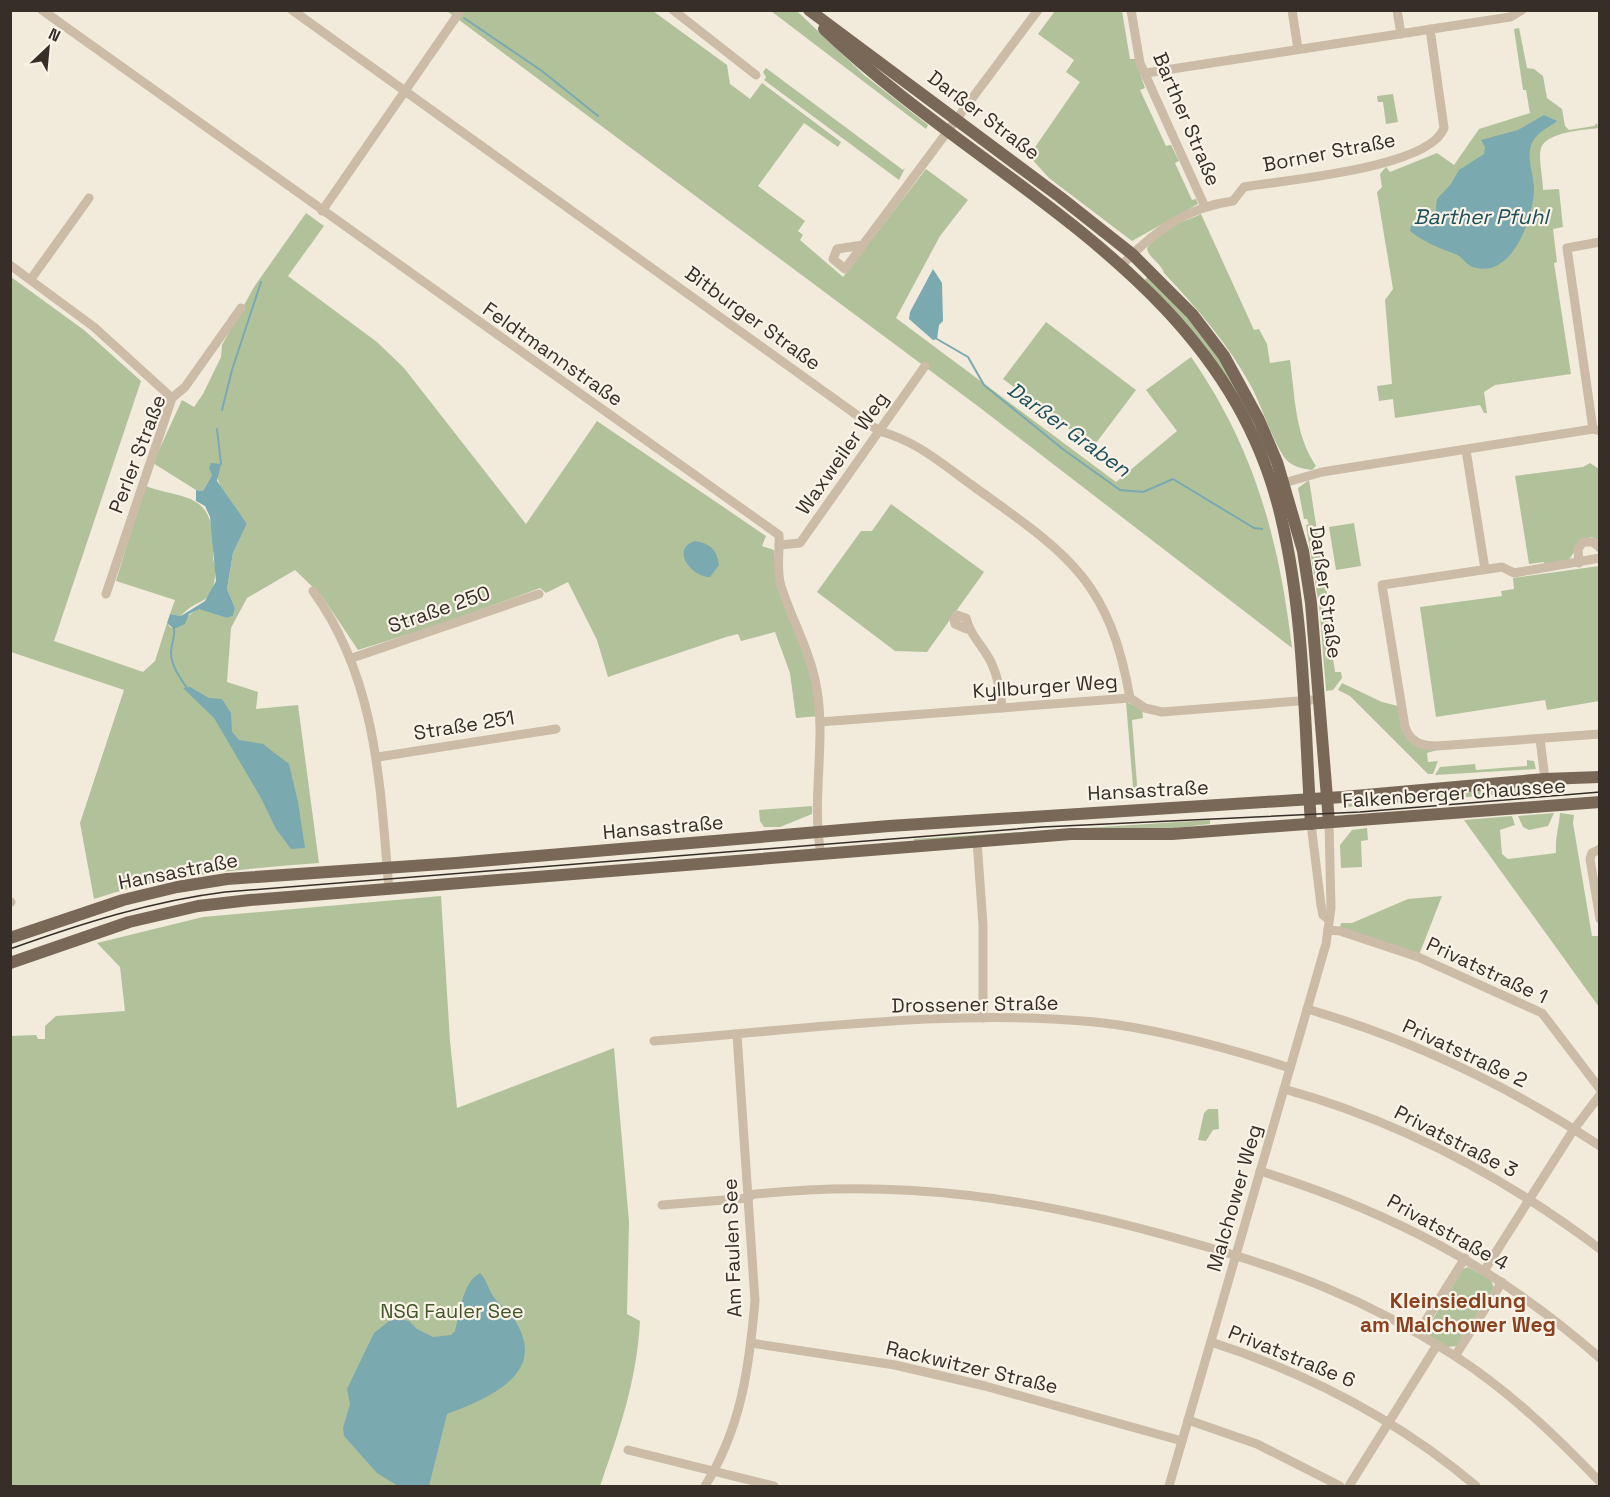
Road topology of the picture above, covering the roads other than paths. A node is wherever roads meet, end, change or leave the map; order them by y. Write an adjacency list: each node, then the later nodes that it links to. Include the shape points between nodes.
1 (42, 10): 22 (street, Feldtmannstraße)
2 (292, 10): 17 (street, Bitburger Straße)
3 (461, 10): 17 (street)
4 (673, 10): 16 (street)
5 (804, 10): 19 (main road, Darßer Straße, via 866,68)
6 (810, 10): 18 (main road, Darßer Straße)
7 (1038, 10): 18 (street)
8 (1131, 10): 15 (street, Barther Straße, via 1138,55)
9 (1292, 10): 14 (street)
10 (1397, 10): 13 (street)
11 (1522, 10): 12 (street, via 1510,17)
12 (1430, 29): 13 (street); 21 (street, Borner Straße, via 1444,128 1437,142 1386,164 1245,187 1233,201)
13 (1401, 34): 14 (street)
14 (1298, 49): 15 (street)
15 (1146, 73): 21 (street, Barther Straße)
16 (756, 75)
17 (405, 92): 22 (street); 33 (street, Bitburger Straße)
18 (957, 120): 19 (street); 25 (main road, Darßer Straße)
19 (948, 131): 24 (street, Darßer Straße); 27 (main road, Darßer Straße)
20 (89, 198): 28 (street)
21 (1205, 207): 25 (street, Borner Straße, via 1163,226)
22 (322, 211): 37 (street, Feldtmannstraße, via 779,535)
23 (1599, 242): 32 (street, via 1567,248)
24 (862, 245)
25 (1132, 254): 27 (street); 35 (main road, Darßer Straße, via 1192,314 1224,356 1260,420)
26 (10, 265): 28 (street)
27 (1122, 265): 36 (main road, Darßer Straße, via 1167,308 1216,370 1252,434)
28 (30, 279): 31 (street, via 94,327)
29 (241, 308): 31 (street, Perler Straße, via 185,387)
30 (925, 366): 33 (street, Waxweiler Weg)
31 (172, 399): 43 (street, Perler Straße)
32 (1596, 430): 34 (street)
33 (879, 431): 37 (street, Waxweiler Weg, via 801,543); 47 (street, Bitburger Straße, via 910,441 1025,524 1083,575 1107,613 1122,654)
34 (1466, 450): 35 (street, via 1322,472); 41 (street)
35 (1285, 483): 36 (street); 48 (main road, Darßer Straße, via 1303,551)
36 (1272, 487): 49 (main road, Darßer Straße, via 1297,601)
37 (779, 545): 51 (street, via 779,578 813,671)
38 (1599, 548): 40 (street, via 1593,542 1583,542 1578,549)
39 (1599, 558): 40 (street)
40 (1579, 563): 41 (street, via 1514,573 1502,567)
41 (1485, 569): 54 (street, via 1382,585 1406,727 1411,738 1425,746)
42 (314, 591): 46 (street)
43 (106, 594)
44 (539, 594): 46 (street, Straße 250)
45 (967, 629): 50 (street, via 991,663)
46 (352, 658): 55 (street)
47 (1130, 698): 49 (street, Kyllburger Weg, via 1145,708 1162,712); 50 (street, Kyllburger Weg)
48 (1319, 699): 49 (street); 58 (main road, Darßer Straße)
49 (1305, 700): 59 (main road, Darßer Straße)
50 (1002, 708): 51 (street, Kyllburger Weg)
51 (820, 722): 63 (street)
52 (556, 729): 55 (street, Straße 251)
53 (1599, 734): 54 (street)
54 (1540, 738): 57 (street, Falkenberger Chaussee)
55 (378, 758): 67 (street)
56 (1599, 777): 57 (main road, Falkenberger Chaussee)
57 (1545, 779): 58 (main road, Falkenberger Chaussee)
58 (1327, 798): 59 (main road, Hansastraße); 61 (main road, Darßer Straße)
59 (1310, 799): 62 (main road, Darßer Straße); 63 (main road, Hansastraße)
60 (1599, 802): 61 (main road, Falkenberger Chaussee)
61 (1329, 822): 62 (main road, Falkenberger Chaussee); 69 (street, Malchower Weg)
62 (1311, 824): 64 (main road, Hansastraße); 69 (street, Malchower Weg, via 1321,905)
63 (818, 832): 66 (street); 67 (main road, Hansastraße)
64 (977, 841): 66 (main road, Hansastraße); 75 (street)
65 (1599, 849): 70 (street, via 1590,859)
66 (821, 855): 68 (main road, Hansastraße)
67 (387, 867): 68 (street); 72 (main road, Hansastraße, via 227,879 177,887 93,909)
68 (389, 890): 73 (main road, Hansastraße, via 183,909 119,925)
69 (1328, 918): 71 (street, Malchower Weg)
70 (1599, 919)
71 (1328, 930): 74 (street, Malchower Weg); 80 (street, Privatstraße 1, via 1418,957 1542,1012)
72 (10, 938)
73 (10, 963)
74 (1307, 1009): 78 (street, Malchower Weg); 82 (street, Privatstraße 2, via 1456,1065)
75 (984, 1018): 76 (street, Drossener Straße); 78 (street, Drossener Straße, via 1068,1020 1137,1029)
76 (737, 1035): 77 (street, Drossener Straße); 85 (street, Am Faulen See)
77 (654, 1041)
78 (1290, 1068): 79 (street, Malchower Weg)
79 (1284, 1089): 84 (street, Malchower Weg); 86 (street, Privatstraße 3, via 1362,1115 1428,1143)
80 (1599, 1089)
81 (1599, 1095): 82 (street)
82 (1574, 1129): 83 (street, Privatstraße 2); 86 (street)
83 (1599, 1146)
84 (1260, 1170): 89 (street, Malchower Weg); 90 (street, Privatstraße 4, via 1384,1216)
85 (748, 1196): 87 (street); 89 (street, via 794,1190 886,1188 974,1195 1073,1210); 95 (street, Am Faulen See, via 754,1269)
86 (1530, 1200): 88 (street, Privatstraße 3); 91 (street)
87 (662, 1205)
88 (1599, 1249)
89 (1236, 1255): 93 (street, via 1314,1281); 94 (street, Malchower Weg)
90 (1465, 1258): 91 (street, Privatstraße 4); 93 (street)
91 (1484, 1270): 92 (street, Privatstraße 4)
92 (1502, 1282): 97 (street); 98 (street, Privatstraße 4, via 1549,1315)
93 (1418, 1333): 96 (street)
94 (1210, 1342): 99 (street, Malchower Weg); 100 (street, Privatstraße 6, via 1309,1378)
95 (751, 1343): 101 (street, Rackwitzer Straße, via 895,1365); 103 (street, Am Faulen See, via 736,1424)
96 (1437, 1345): 97 (street); 100 (street)
97 (1455, 1356): 104 (street, via 1522,1406)
98 (1599, 1358)
99 (1188, 1420): 101 (street, Malchower Weg); 108 (street, via 1265,1447)
100 (1390, 1421): 109 (street); 110 (street, Privatstraße 6)
101 (1182, 1441): 107 (street, Malchower Weg)
102 (628, 1450): 103 (street)
103 (714, 1472): 105 (street, Am Faulen See); 106 (street)
104 (1599, 1484)
105 (705, 1486)
106 (774, 1486)
107 (1169, 1486)
108 (1341, 1486)
109 (1349, 1486)
110 (1476, 1486)

